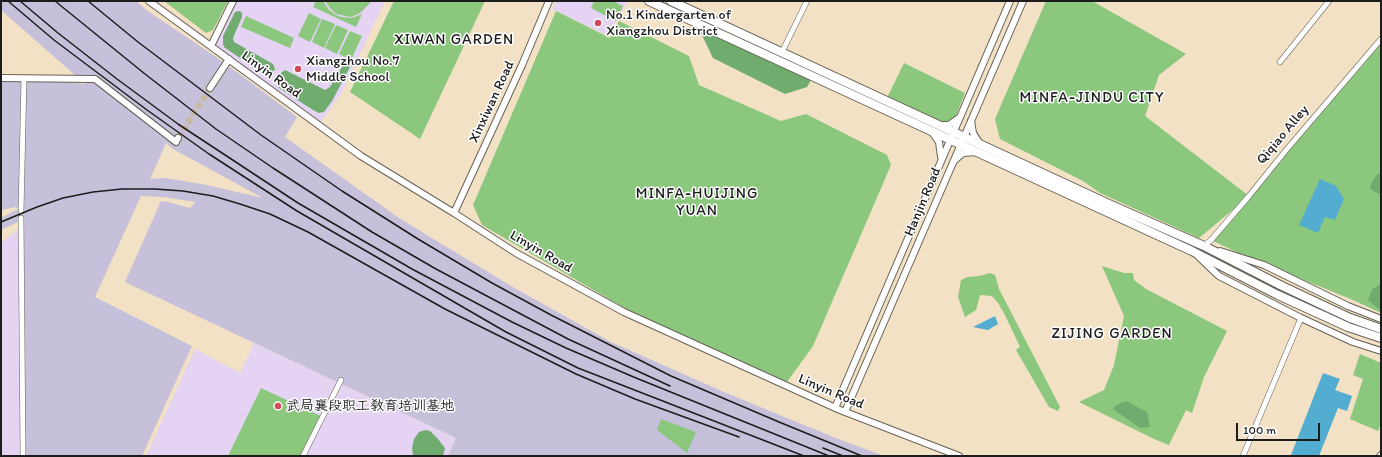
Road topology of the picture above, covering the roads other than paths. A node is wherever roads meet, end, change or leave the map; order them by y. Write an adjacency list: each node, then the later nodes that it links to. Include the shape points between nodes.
1 (149, 1): 11 (street, Linyin Road)
2 (233, 1): 11 (street)
3 (549, 1): 29 (street, Xinxiwan Road)
4 (649, 1): 21 (main road)
5 (671, 1): 12 (main road)
6 (807, 1): 12 (street)
7 (1010, 1): 18 (street, Hanjin Road)
8 (1023, 1): 19 (street, Hanjin Road)
9 (1329, 1): 14 (street)
10 (1381, 39): 31 (street, Qiqiao Alley)
11 (212, 46): 13 (street, Linyin Road)
12 (782, 52): 20 (main road)
13 (229, 59): 17 (street); 29 (street, Linyin Road, via 361,156)
14 (1280, 62)
15 (1, 78): 16 (street)
16 (24, 78): 23 (street, via 95,79 176,142); 28 (street)
17 (210, 88)
18 (959, 118): 20 (street, via 949,125); 22 (street, Hanjin Road)
19 (970, 122): 24 (street, Hanjin Road); 25 (street)
20 (939, 126): 22 (main road)
21 (931, 131): 22 (main road); 26 (street, via 939,142)
22 (951, 136): 24 (main road); 26 (street, Hanjin Road)
23 (178, 138)
24 (962, 141): 25 (main road); 27 (street, Hanjin Road)
25 (979, 148): 27 (street, via 963,153); 31 (main road); 32 (main road)
26 (942, 158): 39 (street, Hanjin Road)
27 (953, 161): 40 (street, Hanjin Road)
28 (21, 210)
29 (454, 213): 39 (street, Linyin Road, via 516,253 624,312)
30 (21, 218): 41 (street)
31 (1204, 246): 34 (street, via 1264,265 1348,306); 35 (main road, via 1350,318)
32 (1192, 251): 33 (street, via 1219,276); 36 (main road, via 1348,327)
33 (1301, 318): 37 (street, via 1353,342); 44 (street)
34 (1381, 319)
35 (1381, 329)
36 (1381, 338)
37 (1381, 350)
38 (341, 380): 42 (street)
39 (835, 408): 40 (street, Linyin Road)
40 (845, 412): 43 (street, Linyin Road)
41 (23, 456)
42 (303, 456)
43 (959, 456)
44 (1243, 456)

